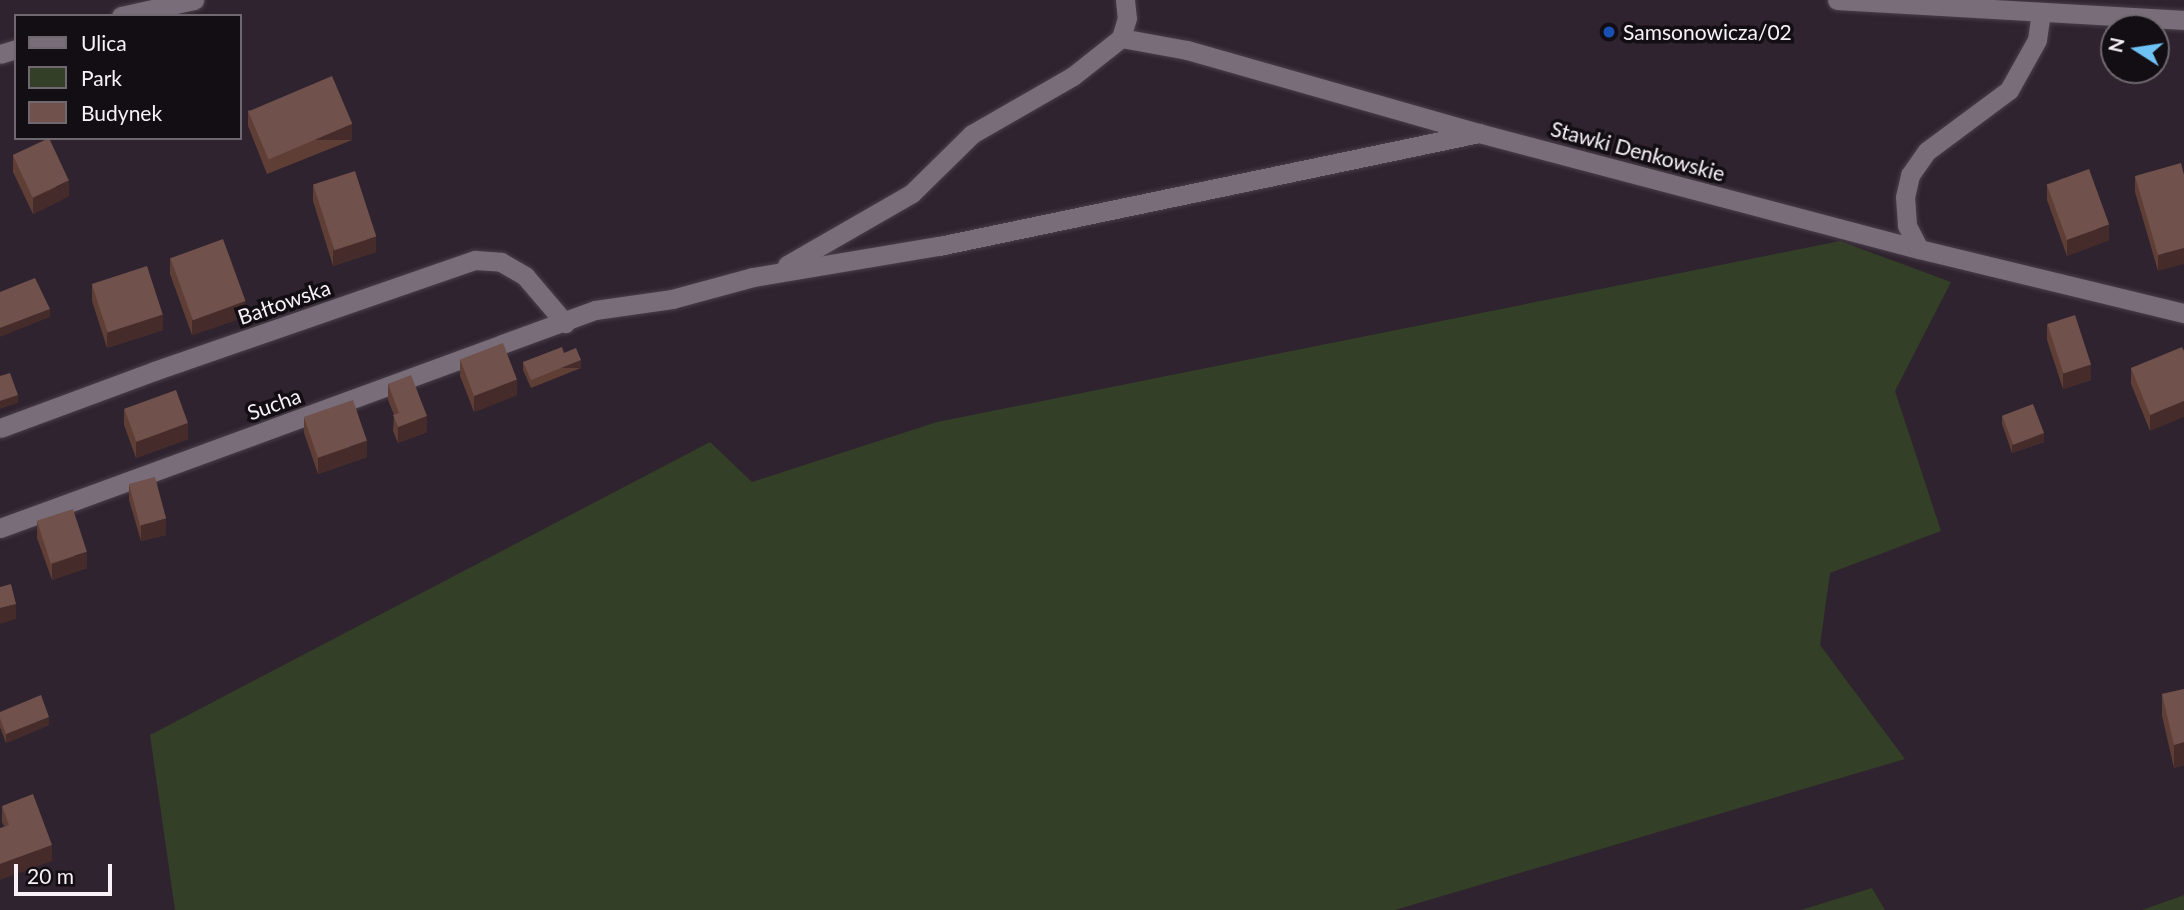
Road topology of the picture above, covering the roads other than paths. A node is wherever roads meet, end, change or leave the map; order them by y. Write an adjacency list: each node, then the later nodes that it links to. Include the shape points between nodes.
1 (194, 0): 5 (street)
2 (1125, 0): 7 (street, via 1127,18)
3 (1837, 0): 4 (street)
4 (2041, 12): 6 (street); 9 (street, via 2037,40 2008,90 1927,150 1910,175 1905,197 1907,225)
5 (130, 14)
6 (2184, 20)
7 (1121, 38): 8 (street, Stawki Denkowskie, via 1188,50); 10 (street, via 1073,76 972,134 912,193 793,262)
8 (1479, 133): 9 (street, Stawki Denkowskie); 10 (street, via 939,246)
9 (1919, 249): 11 (street, Stawki Denkowskie)
10 (753, 277): 12 (street, Sucha, via 671,299 595,310)
11 (2184, 313)
12 (565, 323): 13 (street, Bałtowska, via 525,275 501,262 475,260); 14 (street, Sucha)
13 (0, 428)
14 (0, 528)

